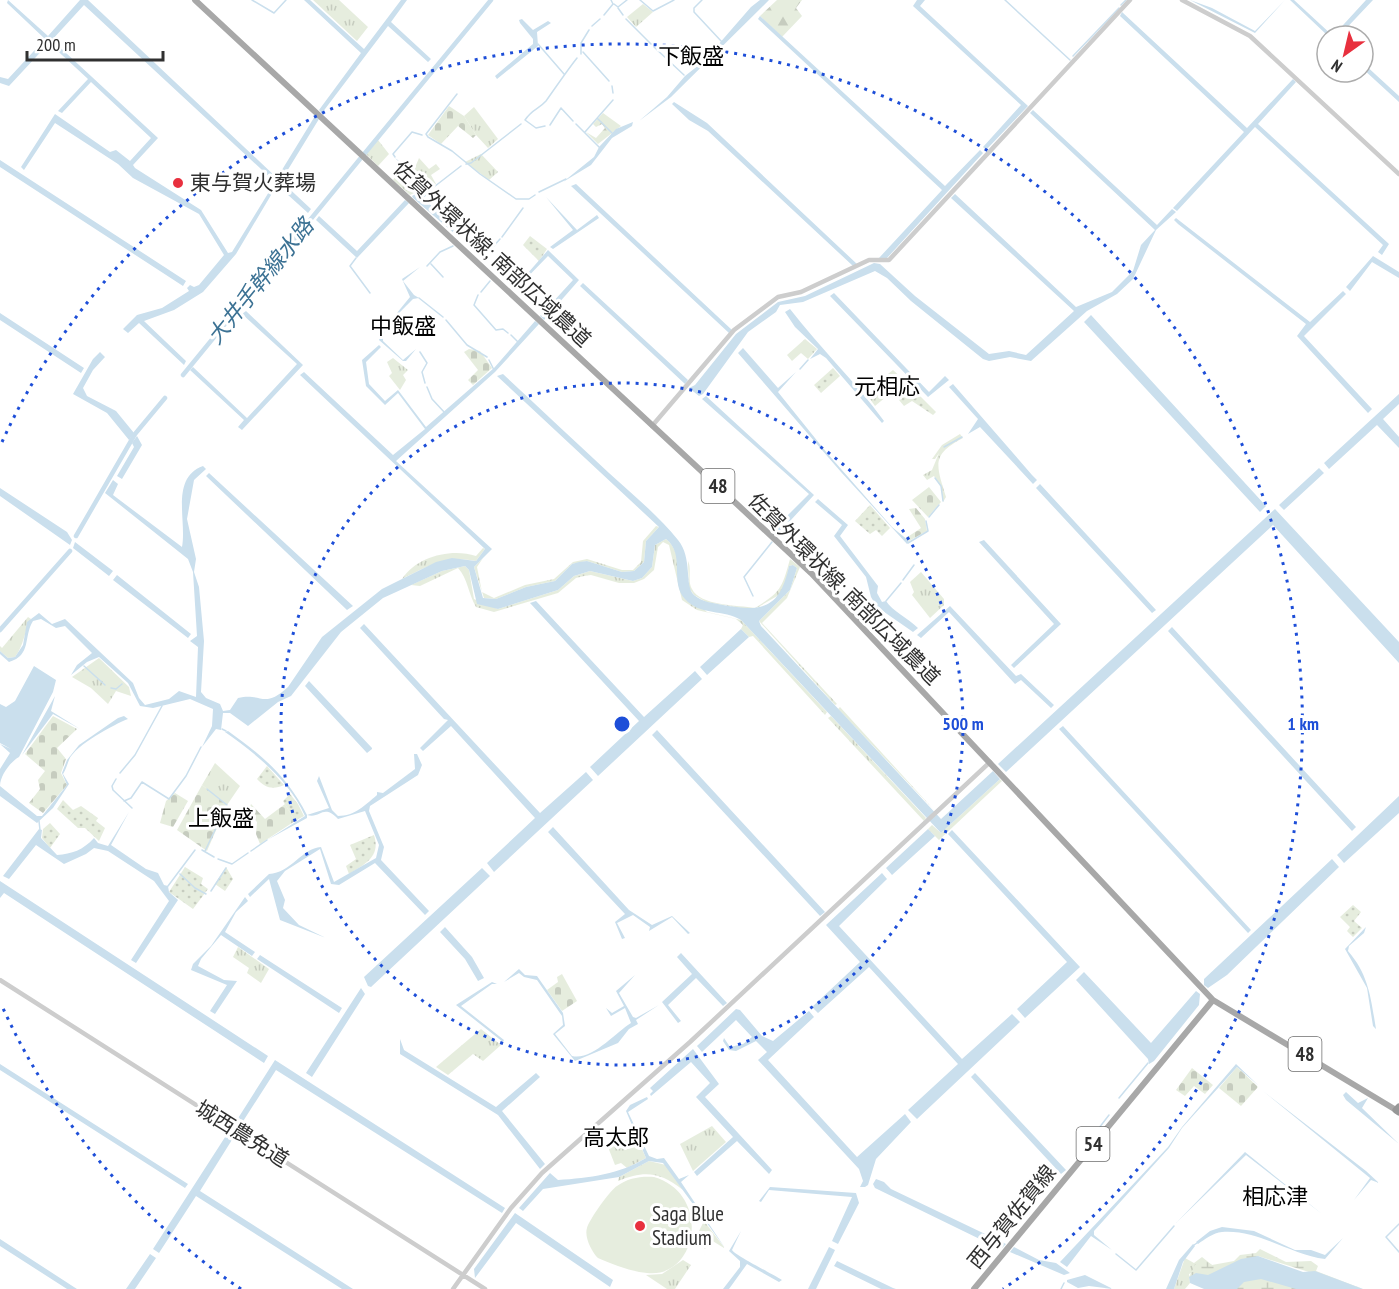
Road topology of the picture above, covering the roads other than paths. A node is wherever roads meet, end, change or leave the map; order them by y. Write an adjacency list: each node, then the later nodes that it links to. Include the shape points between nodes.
1 (195, 0): 5 (main road, 佐賀外環状線; 南部広域農道 / 48)
2 (1130, 0): 5 (street, via 889,260 869,260 801,292 778,297 750,316)
3 (1182, 0): 4 (street, via 1250,36)
4 (1399, 174)
5 (652, 426): 6 (main road, 佐賀外環状線; 南部広域農道 / 48, via 811,573)
6 (990, 762): 8 (main road, 佐賀外環状線; 南部広域農道 / 48); 10 (street, via 690,1042 542,1173)
7 (0, 980): 10 (street, 城西農免道)
8 (1213, 1000): 9 (main road, 48); 13 (main road, 西与賀佐賀線 / 54)
9 (1398, 1109)
10 (463, 1274): 11 (street); 12 (street, 城西農免道)
11 (453, 1289)
12 (485, 1289)
13 (974, 1289)

